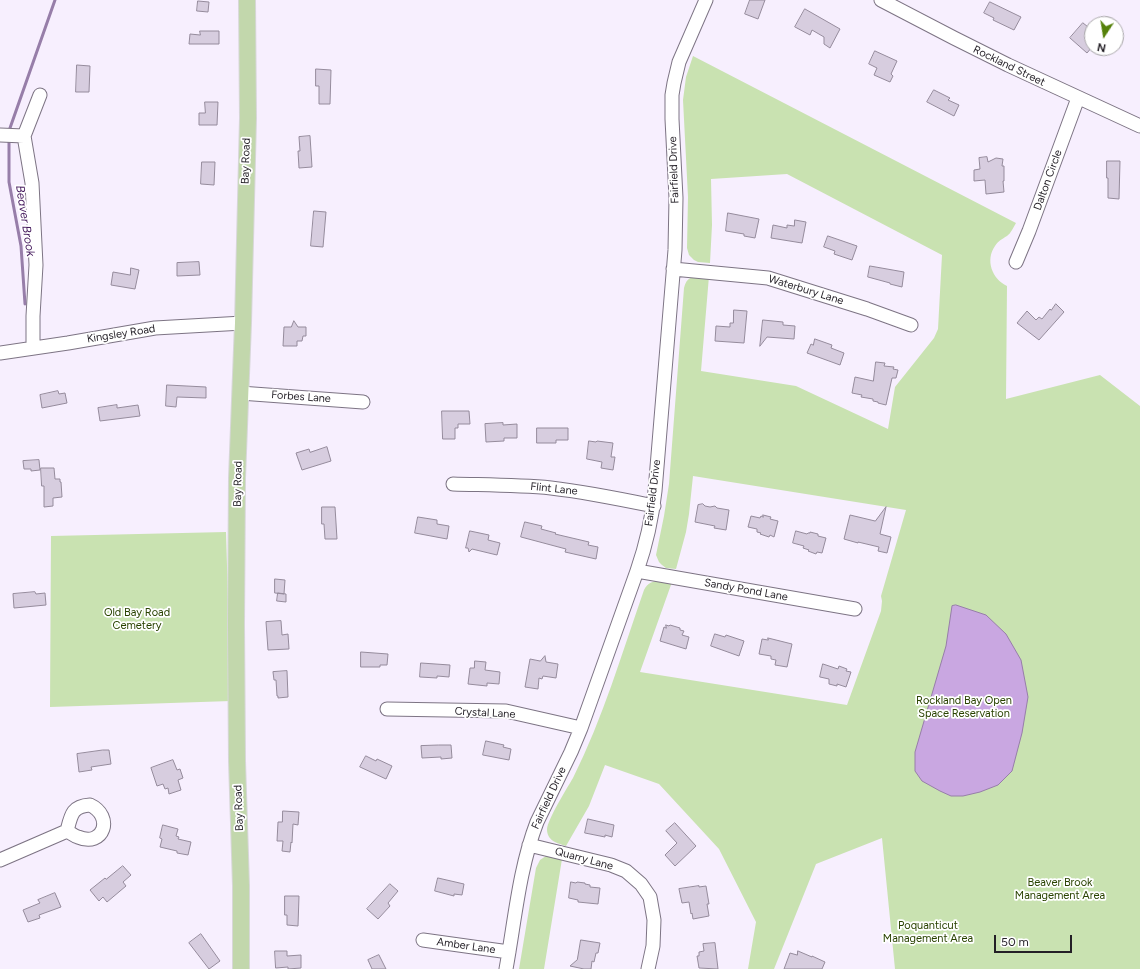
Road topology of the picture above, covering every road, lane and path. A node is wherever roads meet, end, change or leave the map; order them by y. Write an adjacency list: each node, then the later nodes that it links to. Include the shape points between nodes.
1 (247, 0): 11 (main road, Bay Road, via 248,118)
2 (706, 0): 10 (street, Fairfield Drive, via 679,62 672,95 676,198)
3 (882, 0): 5 (street, Rockland Street)
4 (40, 95): 8 (street)
5 (1078, 98): 6 (street, Rockland Street); 9 (street, Dalton Circle)
6 (1140, 126)
7 (0, 135): 8 (street)
8 (24, 136): 13 (street, via 32,184 35,243)
9 (1016, 262)
10 (674, 269): 12 (street, Waterbury Lane, via 768,278); 18 (street, Fairfield Drive)
11 (243, 323): 13 (street, Kingsley Road, via 155,328); 15 (main road, Bay Road)
12 (911, 325)
13 (33, 348): 14 (street, Kingsley Road)
14 (0, 353)
15 (240, 392): 16 (street, Forbes Lane); 28 (main road, Bay Road, via 236,624)
16 (362, 402)
17 (453, 484): 18 (street, Flint Lane, via 551,488 604,495)
18 (654, 506): 19 (street, Fairfield Drive)
19 (637, 571): 20 (street, Sandy Pond Lane); 22 (street, Fairfield Drive)
20 (855, 609)
21 (387, 709): 22 (street, Crystal Lane, via 506,711)
22 (581, 728): 24 (street, Fairfield Drive, via 537,822)
23 (67, 831): 25 (street)
24 (529, 845): 27 (street, Fairfield Drive); 30 (street, Quarry Lane, via 611,864 626,871 641,884 650,898 654,920)
25 (0, 860)
26 (423, 940): 27 (street, Amber Lane)
27 (509, 952): 29 (street, Fairfield Drive)
28 (241, 969)
29 (506, 969)
30 (648, 969)

